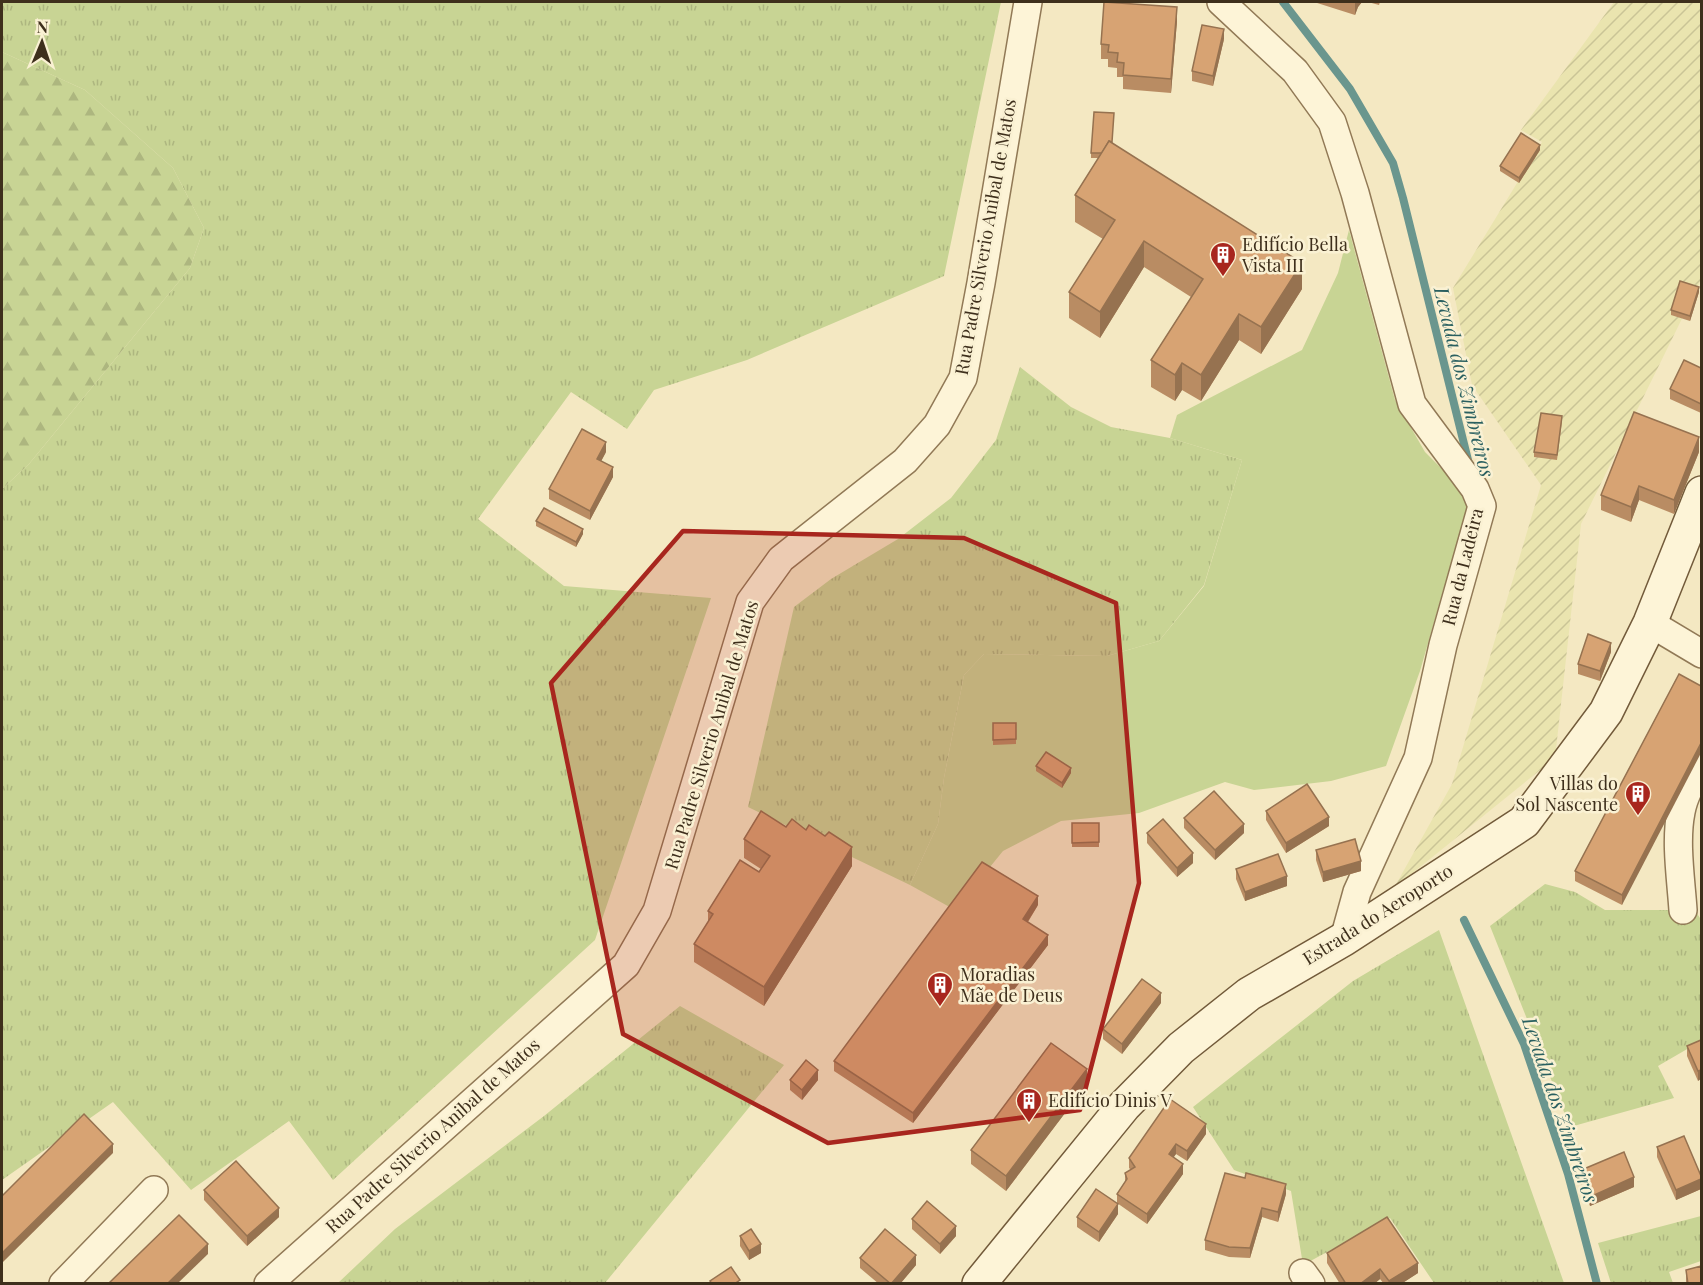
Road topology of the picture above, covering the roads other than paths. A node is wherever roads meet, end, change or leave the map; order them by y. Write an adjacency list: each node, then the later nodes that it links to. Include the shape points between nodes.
1 (1028, 2): 11 (street, Rua Padre Silverio Anibal de Matos, via 963,378 937,425 905,462 781,559 750,602 657,911 626,965)
2 (1221, 2): 8 (street, Rua da Ladeira, via 1295,71 1332,122 1412,404 1475,489 1482,506 1443,645 1418,758 1357,892)
3 (1701, 493): 4 (main road, Estrada do Aeroporto)
4 (1650, 623): 5 (street); 8 (main road, Estrada do Aeroporto, via 1606,712 1524,822)
5 (1701, 654)
6 (1701, 765): 7 (street, via 1681,811)
7 (1683, 910)
8 (1344, 939): 12 (main road, Estrada do Aeroporto, via 1249,994 1181,1048 1124,1106)
9 (154, 1190): 10 (street)
10 (63, 1284)
11 (268, 1284)
12 (980, 1284)

